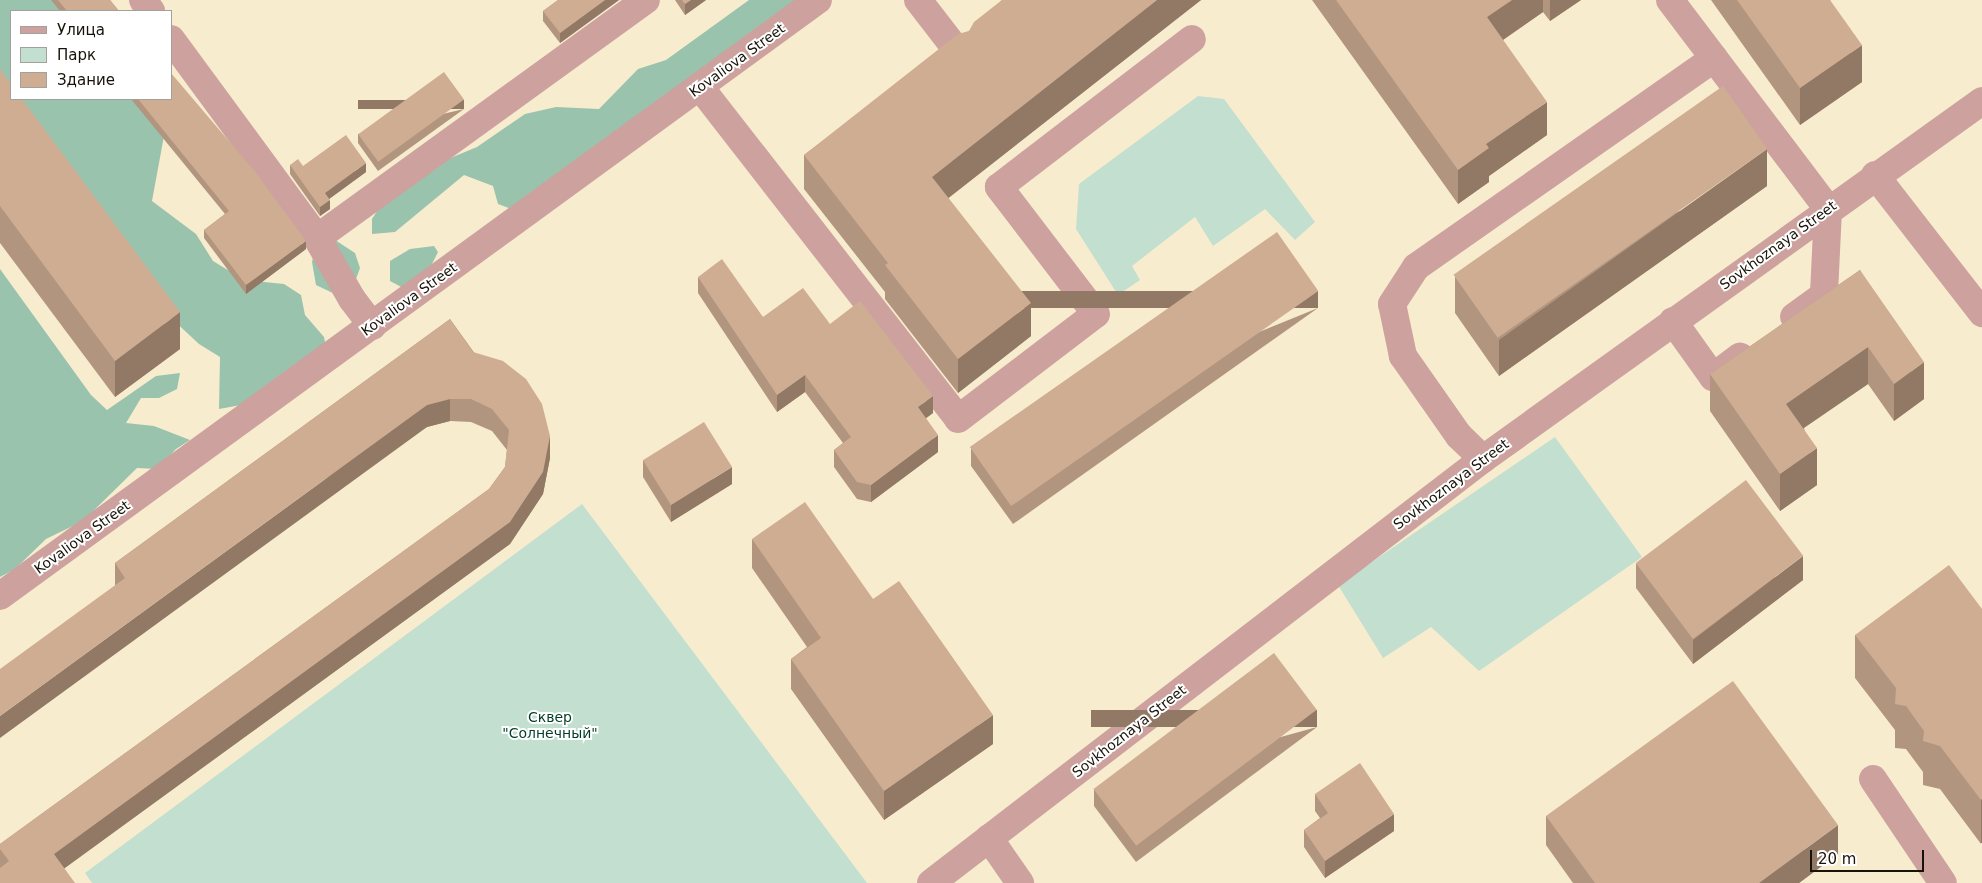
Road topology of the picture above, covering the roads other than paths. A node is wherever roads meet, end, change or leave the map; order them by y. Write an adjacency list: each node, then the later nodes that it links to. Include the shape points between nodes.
1 (646, 0): 13 (street)
2 (818, 0): 9 (street, Kovaliova Street)
3 (918, 0): 7 (street)
4 (1670, 0): 8 (street)
5 (172, 40): 13 (street)
6 (1192, 40): 9 (street, via 999,187 1096,314 958,419)
7 (958, 53)
8 (1714, 58): 12 (street); 17 (street, via 1416,267 1392,304 1403,356 1458,436)
9 (700, 86): 16 (street, Kovaliova Street)
10 (1982, 101): 11 (street, Sovkhoznaya Street)
11 (1876, 175): 12 (street, Sovkhoznaya Street); 14 (street)
12 (1828, 209): 15 (street, Sovkhoznaya Street); 15 (street, via 1824,295 1769,336 1713,376)
13 (317, 238): 16 (street, via 352,299)
14 (1982, 313)
15 (1673, 321): 17 (street, Sovkhoznaya Street)
16 (372, 326): 18 (street, Kovaliova Street)
17 (1483, 459): 20 (street, Sovkhoznaya Street)
18 (0, 596)
19 (1873, 779): 23 (street)
20 (989, 838): 21 (street, Sovkhoznaya Street); 22 (street)
21 (931, 883)
22 (1020, 883)
23 (1943, 883)

